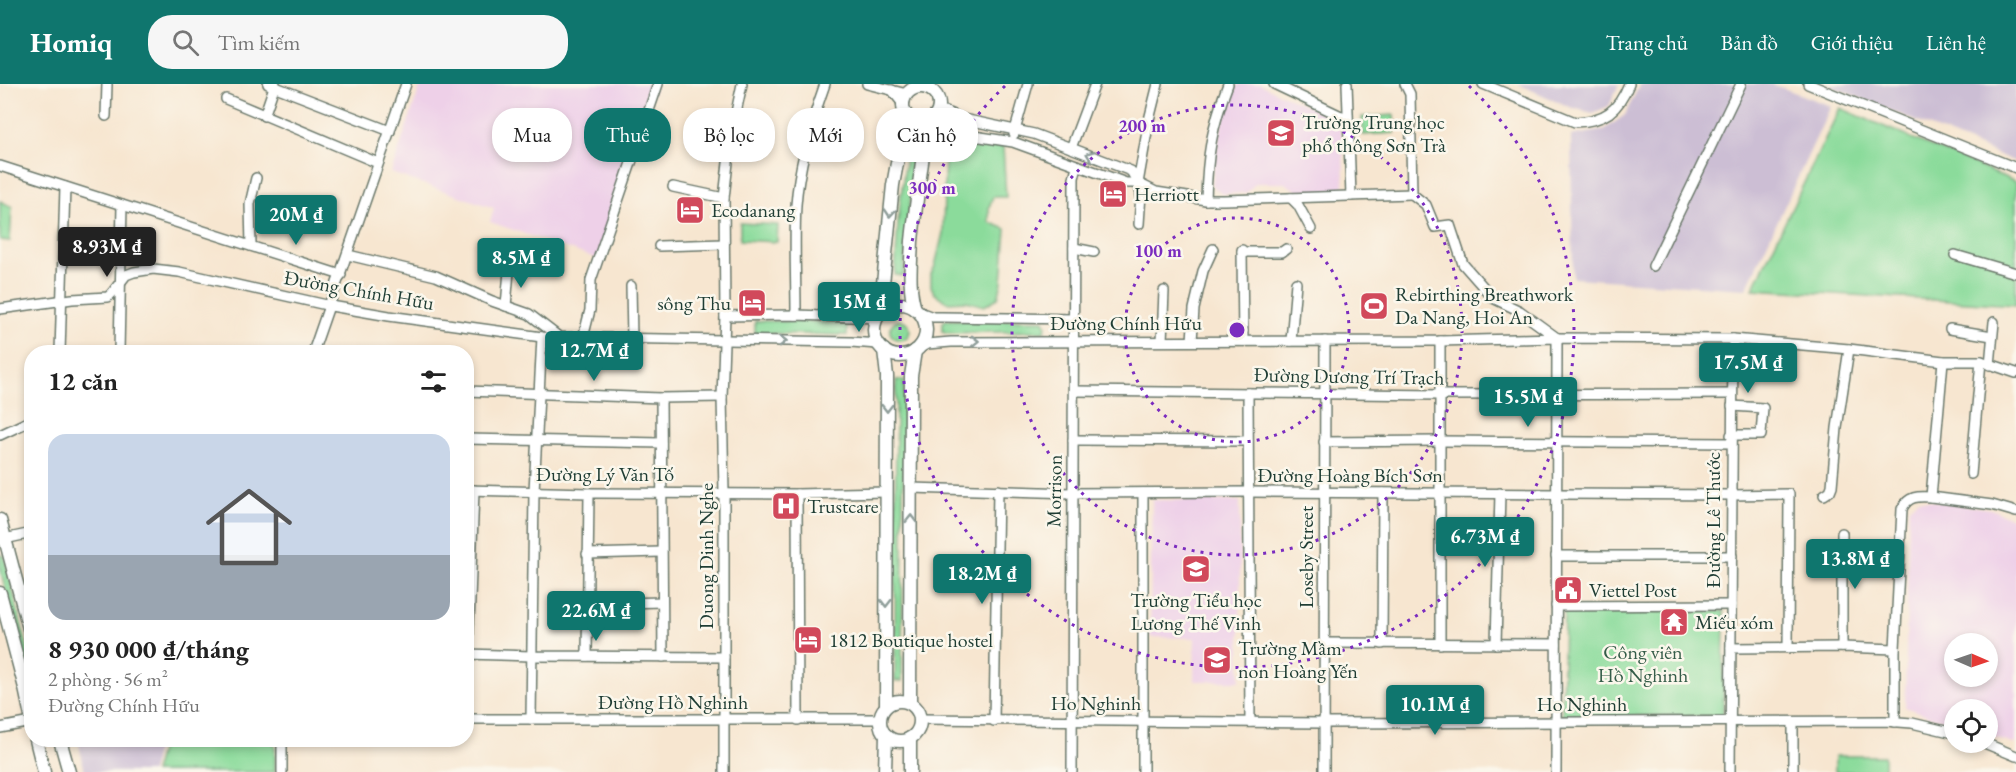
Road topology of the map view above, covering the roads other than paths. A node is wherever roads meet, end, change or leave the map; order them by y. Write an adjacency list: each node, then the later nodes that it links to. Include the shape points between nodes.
1 (107, 84): 23 (street)
2 (406, 84): 28 (street)
3 (658, 84): 80 (street, via 591,280 590,310)
4 (742, 84): 43 (street, via 729,147)
5 (825, 84): 71 (street, via 802,161 796,204)
6 (867, 84): 20 (street)
7 (1028, 84): 27 (street)
8 (1095, 84): 31 (street)
9 (1158, 84): 38 (street)
10 (1228, 84): 45 (street, via 1209,146)
11 (1274, 84): 25 (street)
12 (1347, 84): 25 (street)
13 (1405, 84): 41 (street, via 1410,94)
14 (1483, 84): 15 (street, via 1575,122 1587,122 1615,110)
15 (1629, 84)
16 (1742, 84): 58 (street)
17 (1808, 84): 36 (street)
18 (272, 85): 24 (street); 28 (street)
19 (937, 89): 20 (main road, via 924,87); 22 (main road)
20 (908, 97): 72 (main road, one-way to 72, via 893,185)
21 (226, 99): 24 (street)
22 (939, 108)
23 (106, 116)
24 (264, 116): 33 (street)
25 (1347, 117): 42 (street)
26 (978, 122): 27 (street)
27 (1015, 130): 30 (street); 31 (street)
28 (390, 131): 33 (street)
29 (978, 137): 30 (street)
30 (1013, 142): 35 (street)
31 (1071, 148): 38 (street, one-way to 31, via 1131,171)
32 (921, 162): 70 (main road, via 910,290)
33 (378, 163): 56 (street)
34 (0, 166): 39 (street)
35 (1077, 166): 38 (street, via 1126,183); 52 (street, Morrison)
36 (2016, 168)
37 (256, 178): 50 (street, via 250,204)
38 (1138, 183): 45 (street, via 1156,192); 47 (street)
39 (65, 187): 46 (street); 66 (street)
40 (673, 187): 43 (street)
41 (1412, 194): 42 (street); 81 (street, via 1426,205 1435,227 1450,225 1463,264 1493,298 1520,311)
42 (1352, 196): 44 (street)
43 (724, 198): 49 (street)
44 (1291, 198): 45 (street); 48 (street)
45 (1206, 200)
46 (122, 205): 50 (street); 62 (street)
47 (1139, 224)
48 (1311, 229)
49 (724, 244): 51 (street); 73 (street)
50 (251, 246): 61 (street)
51 (659, 246)
52 (1074, 248): 55 (street); 74 (street, Morrison)
53 (1213, 249): 87 (street, via 1194,309)
54 (1286, 249): 88 (street, via 1242,251)
55 (1094, 252)
56 (348, 255): 61 (street); 68 (street, via 436,276)
57 (1955, 255): 60 (street)
58 (1653, 266)
59 (509, 271): 68 (street)
60 (2016, 273)
61 (341, 275): 67 (street)
62 (121, 280): 66 (street, Đường Chính Hữu, via 108,297); 67 (street, Đường Chính Hữu, via 126,274 143,270 179,272); 93 (street)
63 (1296, 283): 89 (street)
64 (631, 286): 82 (street)
65 (1164, 291): 86 (street)
66 (60, 301): 69 (street, Đường Chính Hữu); 92 (street)
67 (331, 306): 78 (street, Đường Chính Hữu); 94 (street)
68 (506, 306): 79 (street, via 529,314)
69 (0, 309)
70 (916, 310): 72 (main road, via 897,304); 74 (street, Đường Chính Hữu, via 933,317); 97 (main road, via 926,330)
71 (796, 315): 72 (street); 73 (street)
72 (879, 315): 95 (main road, via 874,331)
73 (725, 316): 85 (street)
74 (1074, 319): 84 (street, Morrison)
75 (1994, 322): 77 (street)
76 (1950, 329): 77 (street)
77 (1992, 336): 99 (street)
78 (542, 337): 79 (street, Đường Chính Hữu); 105 (street)
79 (560, 337): 80 (street, Đường Chính Hữu)
80 (583, 338): 82 (street, Đường Chính Hữu)
81 (1557, 338): 83 (street, Đường Chính Hữu); 91 (street, Đường Chính Hữu); 106 (street)
82 (632, 339): 85 (street, Đường Chính Hữu)
83 (1733, 339): 96 (street, Đường Chính Hữu); 107 (street, Đường Lê Thước)
84 (1074, 340): 86 (street, Đường Chính Hữu); 97 (street, Đường Chính Hữu, one-way to 84, via 943,342); 102 (street, Morrison)
85 (725, 341): 95 (street, Đường Chính Hữu, one-way to 95, via 851,342); 110 (street, Duong Dinh Nghe)
86 (1162, 341): 87 (street, Đường Chính Hữu)
87 (1192, 341): 88 (street, Đường Chính Hữu)
88 (1243, 341): 89 (street, Đường Chính Hữu)
89 (1291, 341): 90 (street, Đường Chính Hữu)
90 (1325, 341): 91 (street, Đường Chính Hữu); 104 (street, Loseby Street)
91 (1440, 341): 108 (street)
92 (60, 345)
93 (119, 345)
94 (316, 345)
95 (881, 347): 97 (main road, via 896,356); 129 (main road, one-way to 129, via 887,376)
96 (1849, 349): 98 (street, Đường Chính Hữu); 142 (street, via 1832,486)
97 (916, 350): 124 (main road, via 911,376)
98 (1943, 360): 99 (street, Đường Chính Hữu); 143 (street)
99 (1985, 363): 100 (street, Đường Chính Hữu); 123 (street)
100 (2016, 373)
101 (474, 391): 105 (street)
102 (1074, 391): 103 (street, Đường Dương Trí Trạch); 116 (street, Morrison)
103 (1248, 393): 104 (street, Đường Dương Trí Trạch); 118 (street)
104 (1325, 393): 108 (street, Đường Dương Trí Trạch); 121 (street, Loseby Street)
105 (539, 394): 109 (street); 117 (street)
106 (1558, 394): 107 (street, Đường Dương Trí Trạch); 108 (street, Đường Dương Trí Trạch); 120 (street)
107 (1732, 394): 111 (street, Đường Lê Thước)
108 (1440, 395): 119 (street)
109 (661, 398): 110 (street); 122 (street)
110 (722, 398): 132 (street, Duong Dinh Nghe)
111 (1732, 406): 115 (street, Đường Lê Thước); 115 (street, via 1762,408 1761,435)
112 (24, 424): 113 (street)
113 (0, 435)
114 (474, 439): 117 (street)
115 (1731, 439): 120 (street); 141 (street, Đường Lê Thước)
116 (1073, 440): 118 (street); 133 (street, Morrison)
117 (537, 441): 122 (street); 127 (street)
118 (1248, 441): 130 (street)
119 (1439, 441): 120 (street); 121 (street); 137 (street)
120 (1557, 441): 140 (street)
121 (1324, 442): 135 (street, Loseby Street)
122 (661, 443): 128 (street)
123 (1971, 474)
124 (911, 488): 126 (street, Đường Hoàng Bích Sơn); 174 (main road, one-way to 124)
125 (474, 490): 127 (street, Đường Lý Văn Tố)
126 (998, 490): 133 (street, Đường Hoàng Bích Sơn); 182 (street)
127 (534, 492): 131 (street, Đường Lý Văn Tố); 169 (street)
128 (662, 492): 131 (street, Đường Lý Văn Tố); 132 (street, Đường Lý Văn Tố); 149 (street)
129 (886, 492): 138 (street, Đường Lý Văn Tố); 175 (main road, one-way to 175)
130 (1247, 492): 134 (street, Đường Hoàng Bích Sơn); 135 (street, Đường Hoàng Bích Sơn); 185 (street)
131 (589, 493): 150 (street)
132 (724, 493): 138 (street, Đường Lý Văn Tố); 172 (street, Duong Dinh Nghe)
133 (1072, 493): 134 (street, Đường Hoàng Bích Sơn); 183 (street, Morrison)
134 (1143, 493): 184 (street)
135 (1324, 493): 136 (street, Đường Hoàng Bích Sơn); 159 (street, Loseby Street)
136 (1383, 493): 137 (street, Đường Hoàng Bích Sơn); 160 (street)
137 (1439, 493): 139 (street, Đường Hoàng Bích Sơn); 161 (street)
138 (798, 494): 181 (street)
139 (1500, 494): 140 (street, Đường Hoàng Bích Sơn); 162 (street)
140 (1557, 494): 141 (street, Đường Hoàng Bích Sơn); 151 (street)
141 (1732, 495): 152 (street, Đường Lê Thước); 166 (street, Đường Hoàng Bích Sơn, via 1789,494)
142 (1824, 495)
143 (1931, 497): 144 (street); 167 (street, via 1910,498 1902,508)
144 (2016, 512)
145 (0, 520): 148 (main road)
146 (1842, 533): 164 (street)
147 (24, 535): 148 (street)
148 (3, 539): 158 (main road)
149 (661, 552): 150 (street); 154 (street)
150 (587, 554): 155 (street)
151 (1556, 556): 152 (street); 157 (street)
152 (1732, 556): 156 (street, Đường Lê Thước)
153 (0, 593): 173 (main road)
154 (662, 602): 155 (street); 171 (street)
155 (587, 604): 170 (street)
156 (1731, 605): 157 (street); 165 (street, Đường Lê Thước)
157 (1556, 606): 163 (street)
158 (24, 612)
159 (1324, 643): 160 (street); 190 (street, Loseby Street)
160 (1382, 644): 161 (street)
161 (1440, 644): 162 (street)
162 (1496, 644): 163 (street)
163 (1556, 644): 186 (street)
164 (1842, 647): 166 (street); 167 (street)
165 (1731, 648): 166 (street); 187 (street, Đường Lê Thước)
166 (1788, 648)
167 (1895, 649): 189 (street)
168 (474, 654): 169 (street)
169 (531, 656): 170 (street); 177 (street)
170 (587, 656): 171 (street)
171 (663, 657): 172 (street)
172 (724, 657): 180 (street, Duong Dinh Nghe)
173 (24, 684)
174 (910, 704): 175 (main road, via 895,701); 179 (main road)
175 (886, 706): 178 (main road)
176 (474, 719): 177 (street, Đường Hồ Nghinh)
177 (531, 719): 180 (street, Đường Hồ Nghinh)
178 (880, 719): 181 (street, Đường Hồ Nghinh); 194 (main road)
179 (920, 719): 182 (street, Ho Nghinh); 195 (main road)
180 (724, 720): 181 (street, Đường Hồ Nghinh); 204 (street, Duong Dinh Nghe)
181 (798, 720)
182 (994, 721): 183 (street, Ho Nghinh)
183 (1071, 721): 184 (street, Ho Nghinh); 207 (street, Morrison)
184 (1142, 722): 185 (street, Ho Nghinh); 208 (street)
185 (1250, 722): 190 (street, Ho Nghinh)
186 (1556, 722): 187 (street, Ho Nghinh); 190 (street, Ho Nghinh); 210 (street)
187 (1730, 722): 188 (street, Ho Nghinh); 211 (street, Đường Lê Thước)
188 (1793, 722): 189 (street, Ho Nghinh); 212 (street)
189 (1895, 722): 193 (street, Ho Nghinh)
190 (1324, 723): 209 (street, Loseby Street)
191 (24, 724): 192 (street)
192 (0, 728)
193 (1944, 730)
194 (886, 735): 195 (main road, via 900,741); 205 (main road)
195 (910, 738): 206 (main road)
196 (38, 747): 201 (main road)
197 (62, 747): 202 (main road)
198 (282, 747): 203 (street)
199 (1998, 749): 200 (street)
200 (2016, 756)
201 (44, 772)
202 (69, 772)
203 (282, 772)
204 (724, 772)
205 (885, 772)
206 (910, 772)
207 (1072, 772)
208 (1143, 772)
209 (1324, 772)
210 (1556, 772)
211 (1730, 772)
212 (1793, 772)

